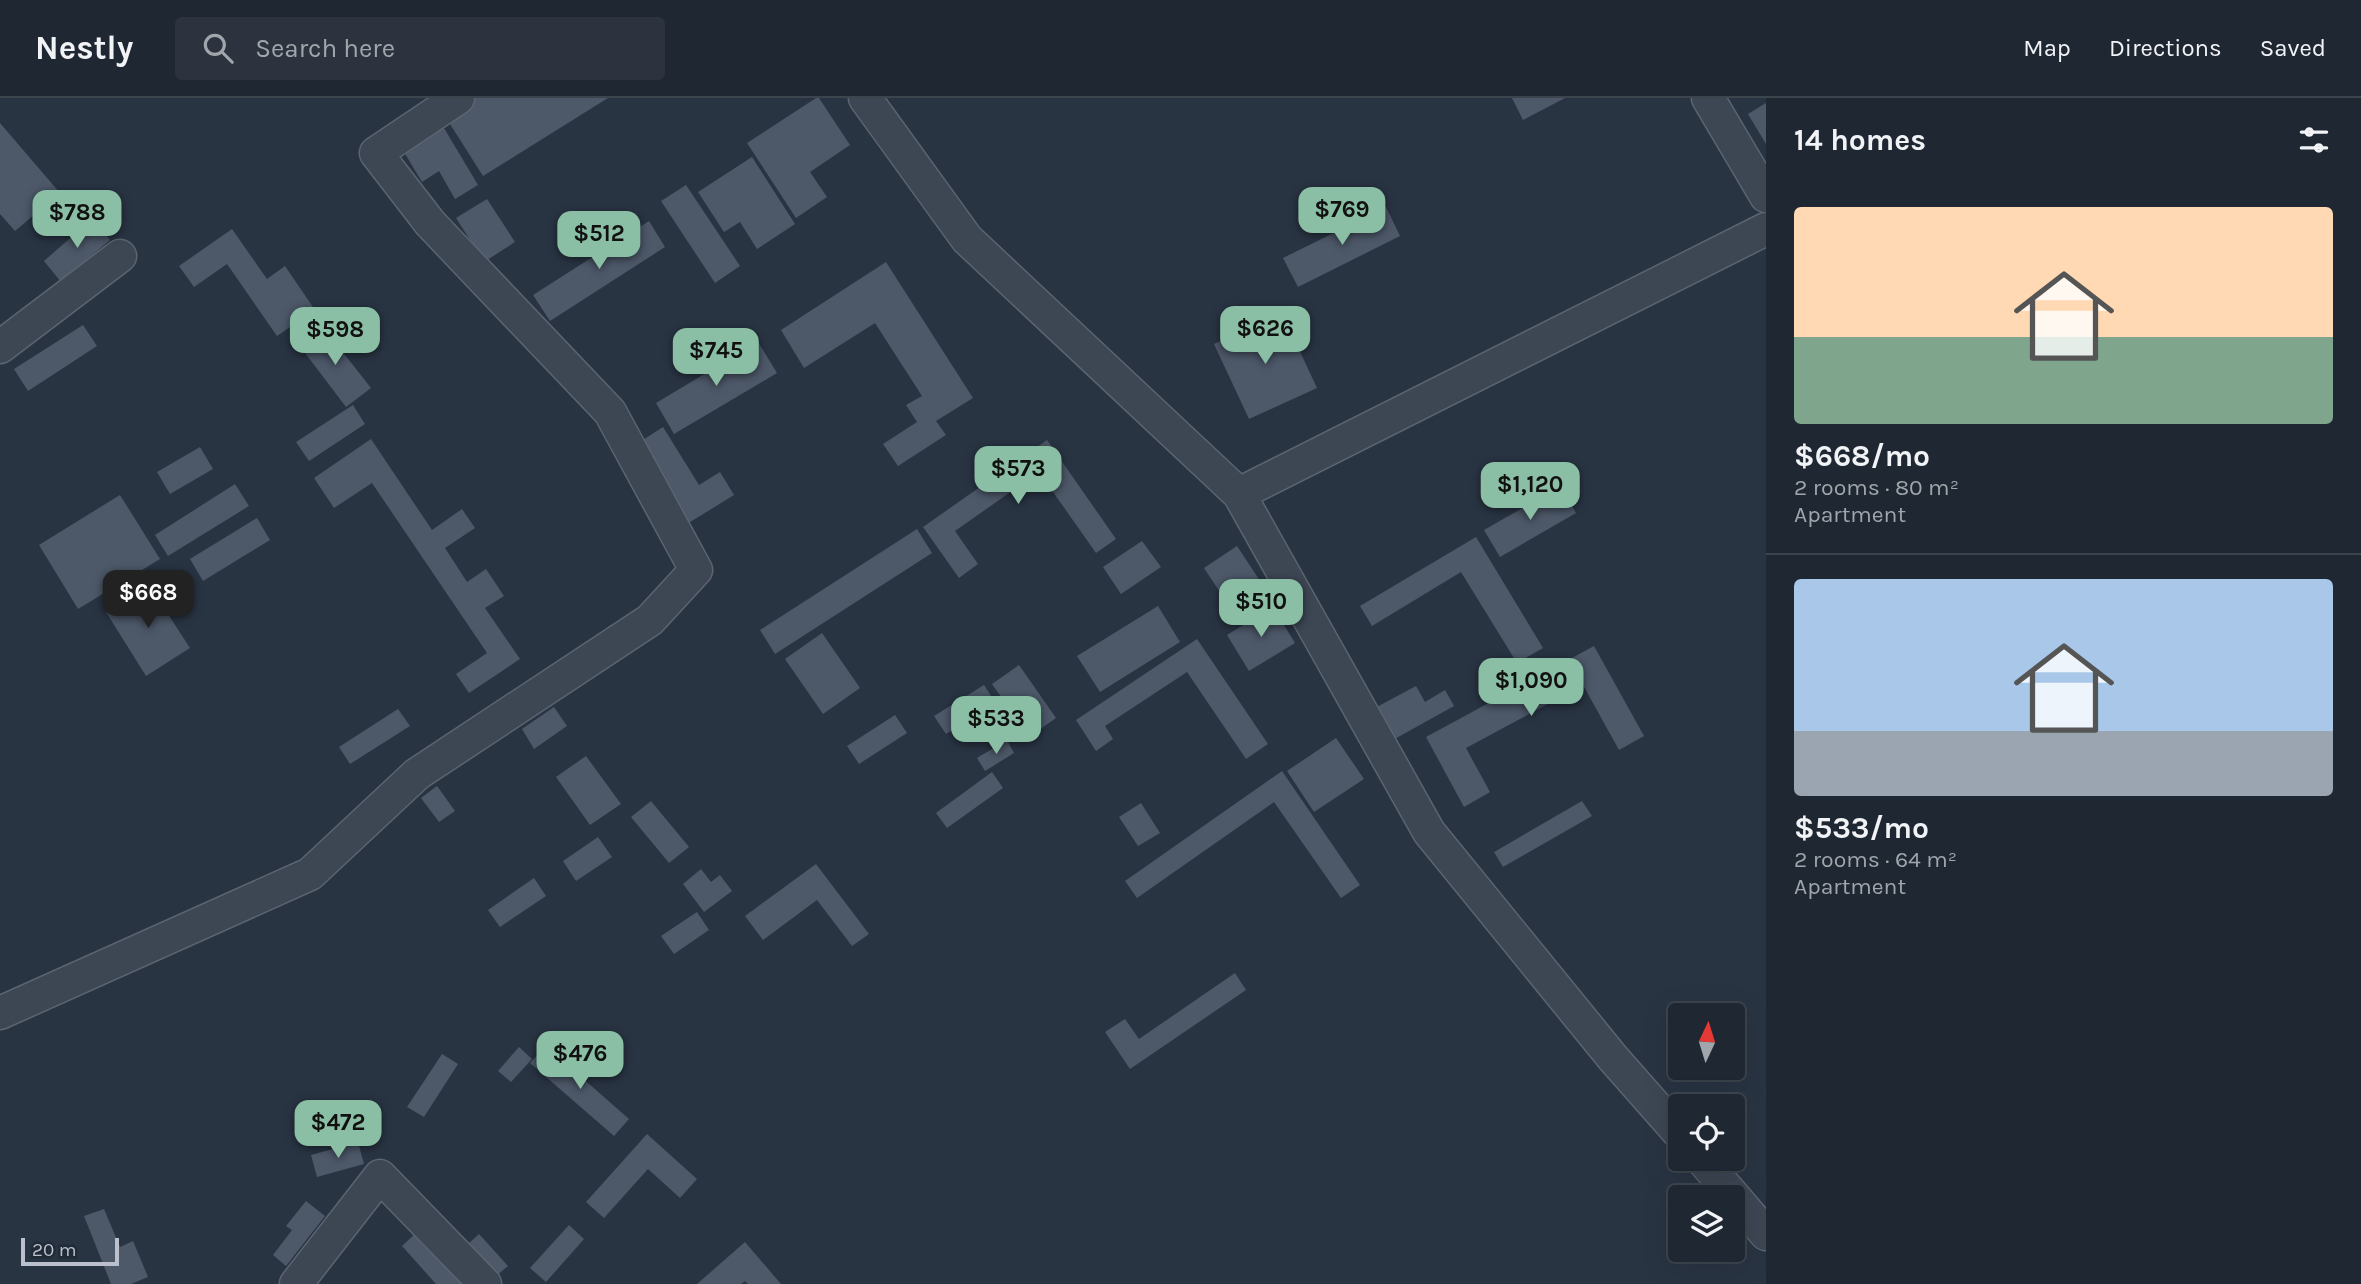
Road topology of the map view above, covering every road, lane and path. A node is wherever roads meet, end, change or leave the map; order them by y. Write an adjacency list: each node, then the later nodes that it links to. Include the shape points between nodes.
1 (458, 98): 9 (street, via 376,153 430,223 610,412 696,570 650,620 417,774 310,874)
2 (865, 98): 8 (street, via 967,239)
3 (1708, 98): 4 (street)
4 (1766, 195)
5 (1766, 229): 8 (street)
6 (120, 256): 7 (street)
7 (0, 346)
8 (1239, 494): 10 (street, via 1430,832)
9 (0, 1013)
10 (1668, 1121)
11 (1712, 1171): 12 (street)
12 (1766, 1234)
13 (296, 1284): 14 (street, via 380,1176)
14 (485, 1284)

